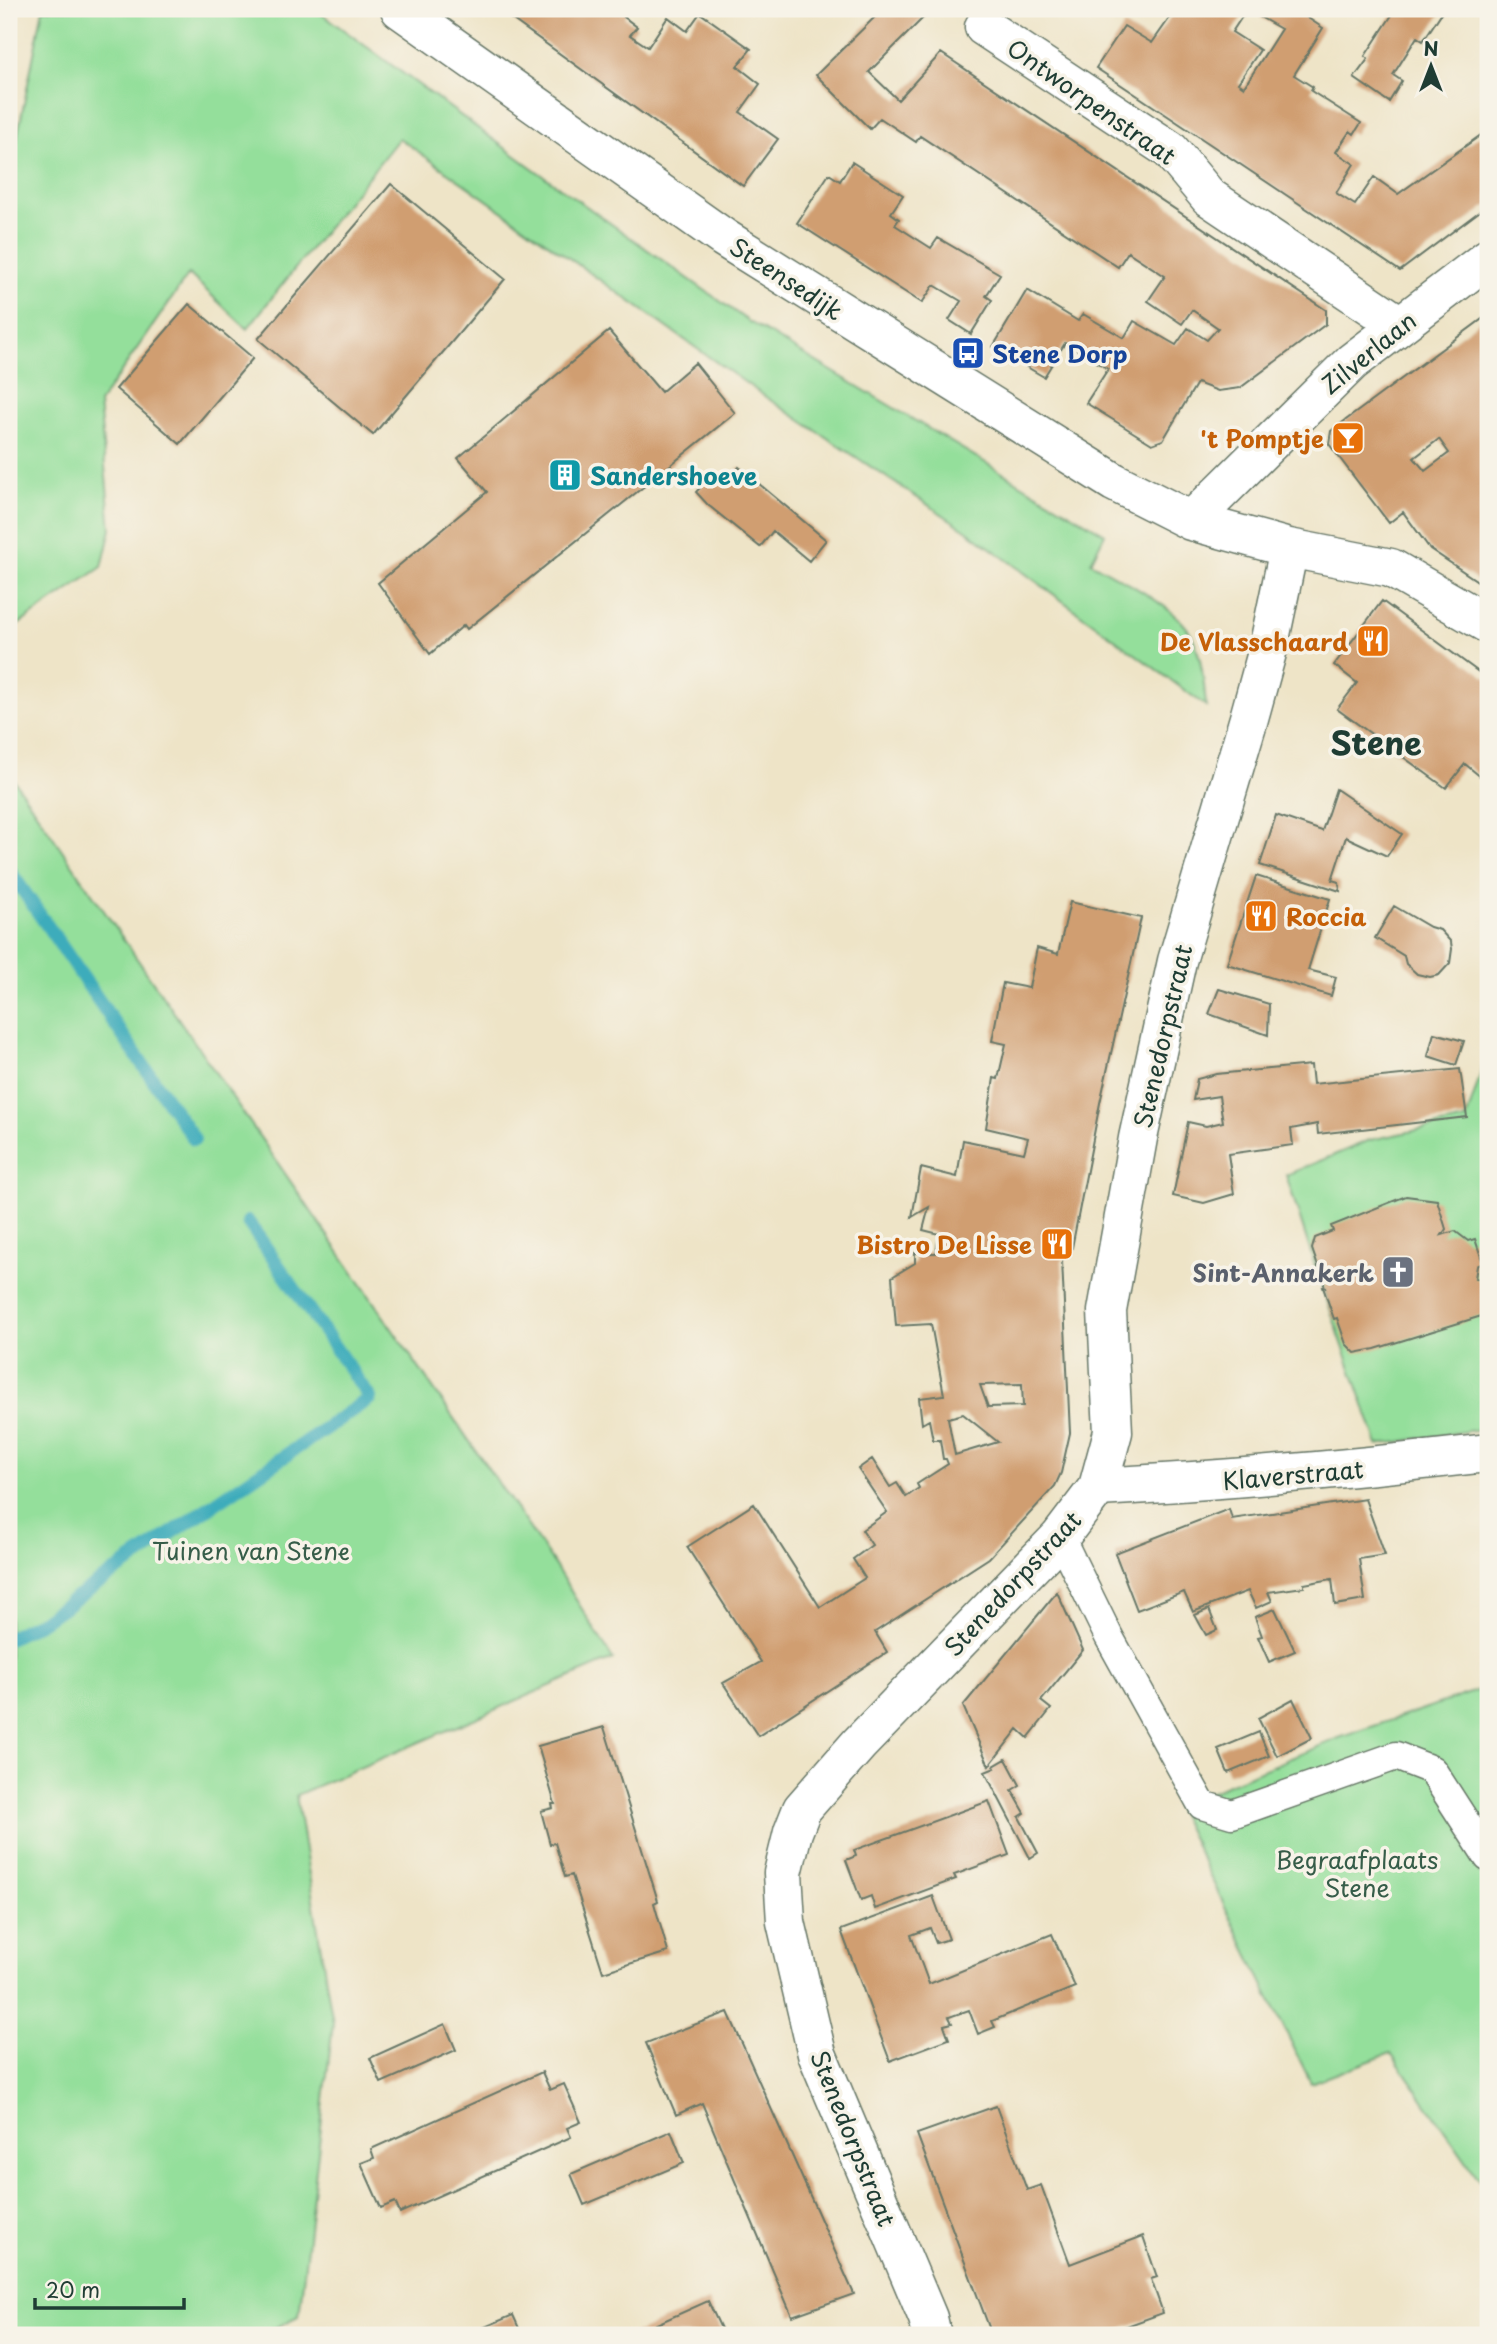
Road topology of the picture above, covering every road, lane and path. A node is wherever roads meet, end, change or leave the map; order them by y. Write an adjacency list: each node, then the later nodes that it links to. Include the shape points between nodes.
1 (400, 9): 5 (street, Steensedijk, via 724,237 1114,482)
2 (984, 27): 4 (street, Ontworpenstraat, via 1170,150 1209,197)
3 (1488, 258): 4 (street, Zilverlaan)
4 (1400, 325): 5 (street, Zilverlaan, via 1310,401)
5 (1191, 521): 6 (street, Steensedijk)
6 (1289, 548): 7 (street, Steensedijk, via 1391,568); 9 (street, Stenedorpstraat, via 1268,649 1177,961 1138,1138 1107,1311 1113,1432)
7 (1488, 624)
8 (1488, 1453): 9 (street, Klaverstraat, via 1350,1469)
9 (1098, 1487): 10 (street, Stenedorpstraat)
10 (1060, 1537): 11 (lane, via 1109,1637 1202,1805 1232,1814 1396,1756 1432,1770); 12 (street, Stenedorpstraat, via 802,1809 783,1873 786,1922 817,2054)
11 (1488, 1857)
12 (932, 2335)

